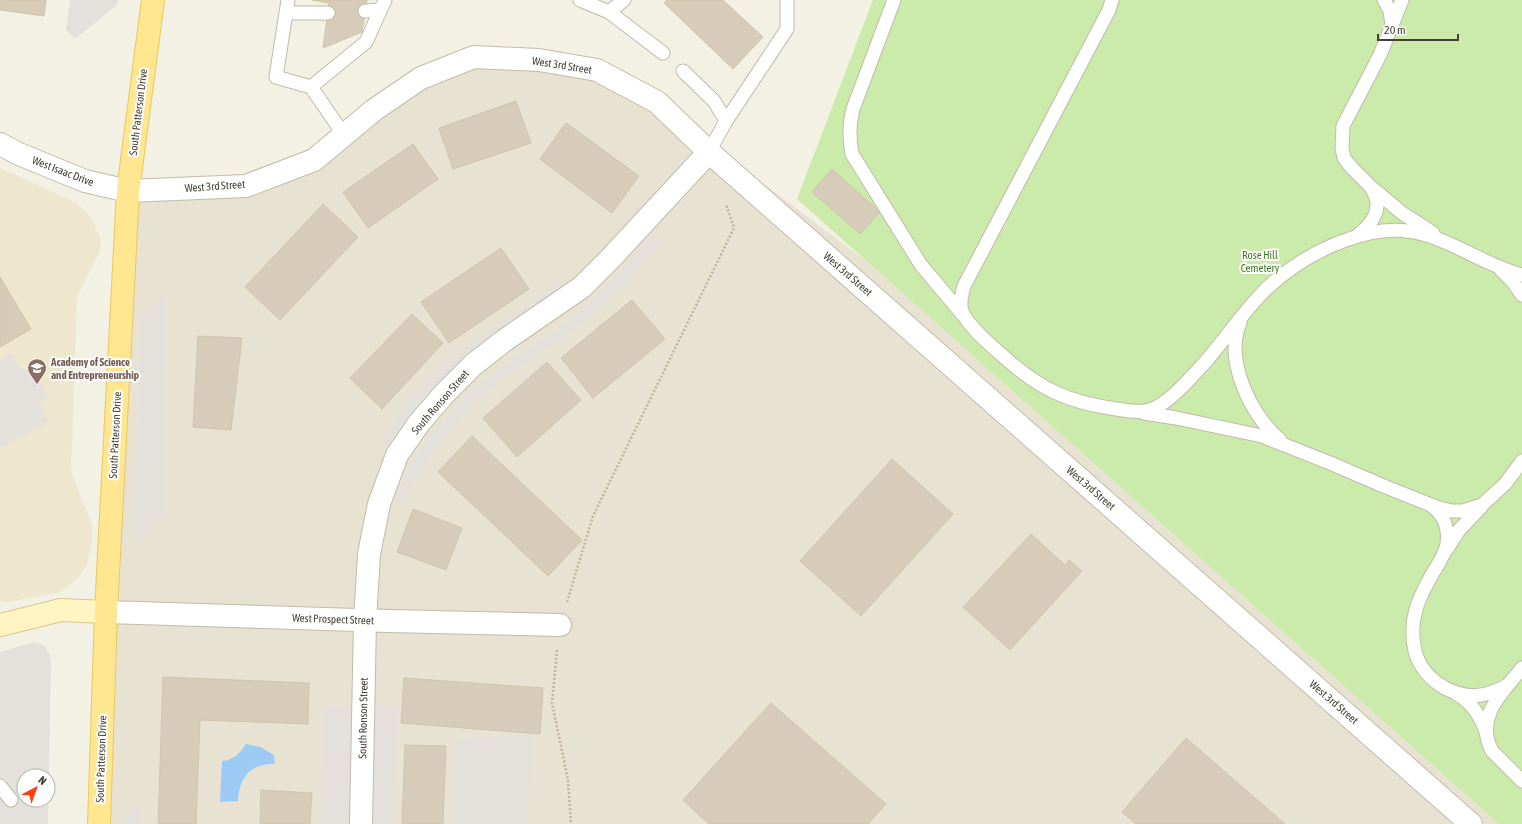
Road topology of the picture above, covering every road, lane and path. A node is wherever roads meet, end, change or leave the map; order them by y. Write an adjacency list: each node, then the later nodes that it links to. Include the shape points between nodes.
1 (152, 0): 25 (main road, South Patterson Drive)
2 (288, 0): 15 (lane)
3 (580, 0): 14 (lane)
4 (624, 0): 14 (lane)
5 (787, 0): 20 (lane, via 787,29)
6 (894, 0): 33 (lane, via 853,109 850,121 852,154 921,265)
7 (1120, 0): 11 (lane)
8 (1384, 0): 16 (lane, via 1390,11)
9 (1402, 0): 16 (lane)
10 (382, 5): 12 (lane); 19 (lane, via 366,42)
11 (1111, 5): 33 (lane, via 964,286 961,300)
12 (365, 11)
13 (328, 12): 15 (lane)
14 (609, 12): 17 (lane)
15 (286, 13): 19 (lane, via 276,77)
16 (1392, 25): 24 (lane, via 1380,55 1343,126 1344,158)
17 (663, 52)
18 (683, 71): 20 (lane, via 714,101)
19 (311, 87): 21 (lane)
20 (726, 121): 23 (lane)
21 (344, 135): 23 (street, West 3rd Street, via 374,110 421,78 474,57 539,60 597,70 658,102); 25 (street, West 3rd Street, via 314,160 246,186)
22 (0, 144): 25 (street, West Isaac Drive, via 85,181)
23 (709, 152): 41 (street, South Ronson Street, via 582,287 473,365 444,393 419,423 397,455 379,504 369,554); 54 (street, West 3rd Street)
24 (1371, 187): 27 (lane, via 1377,201 1375,215 1365,230); 28 (lane, via 1402,213)
25 (128, 191): 40 (main road, South Patterson Drive)
26 (726, 204): 42 (path, via 734,228 593,516)
27 (1356, 237): 28 (lane, via 1372,233 1406,231); 32 (lane, via 1333,245 1297,264 1266,290)
28 (1443, 240): 29 (lane)
29 (1494, 265): 30 (lane); 31 (lane)
30 (1522, 275)
31 (1522, 294)
32 (1245, 313): 34 (lane, via 1184,385 1159,406); 35 (lane, via 1235,340 1237,365 1245,390 1266,427)
33 (966, 319): 34 (lane, via 1025,374 1058,395 1096,406)
34 (1140, 412): 35 (lane, via 1241,431)
35 (1289, 447): 38 (lane)
36 (1522, 461): 37 (lane)
37 (1493, 496): 38 (lane, via 1482,505 1463,511 1452,511); 39 (lane, via 1469,519)
38 (1429, 504): 39 (lane, via 1438,510 1446,524)
39 (1445, 551): 46 (lane, via 1418,602 1413,615 1412,630 1421,667 1438,684)
40 (106, 612): 41 (street, West Prospect Street); 43 (street, via 61,610); 51 (main road, South Patterson Drive)
41 (366, 620): 42 (street, West Prospect Street); 52 (street, South Ronson Street)
42 (560, 624): 53 (path, via 552,704 568,780)
43 (0, 625)
44 (1522, 668): 45 (lane)
45 (1508, 685): 46 (lane, via 1485,695 1467,696); 47 (lane, via 1491,710 1486,728)
46 (1450, 690): 47 (lane, via 1474,708)
47 (1487, 736): 48 (lane, via 1492,751)
48 (1522, 781)
49 (0, 786): 50 (lane)
50 (12, 800)
51 (99, 824)
52 (361, 824)
53 (571, 824)
54 (1472, 824)

